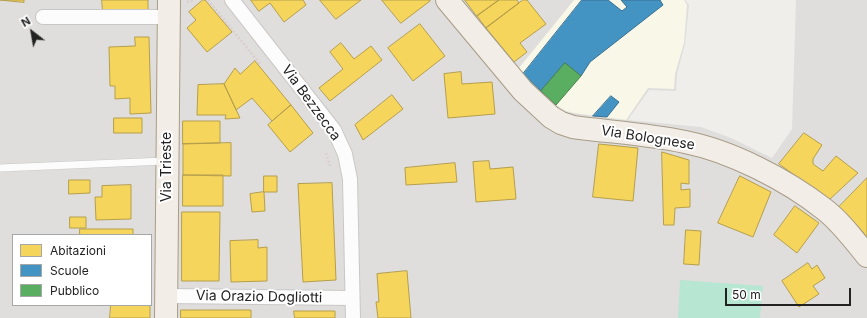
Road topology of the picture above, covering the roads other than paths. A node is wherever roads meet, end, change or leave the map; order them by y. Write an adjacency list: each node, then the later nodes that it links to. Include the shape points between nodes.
1 (232, 0): 9 (street, Via Bezzecca, via 334,130 346,154 350,179)
2 (447, 0): 7 (main road, Via Bolognese, via 523,90 556,120 573,127 686,142 754,166 823,208)
3 (174, 7): 4 (street); 5 (main road, Via Trieste)
4 (43, 17)
5 (167, 161): 6 (lane); 8 (main road, Via Trieste)
6 (0, 168)
7 (867, 256)
8 (166, 296): 9 (street, Via Orazio Dogliotti); 10 (main road, Via Trieste)
9 (352, 298): 11 (street, Via Bezzecca)
10 (166, 318)
11 (353, 318)

